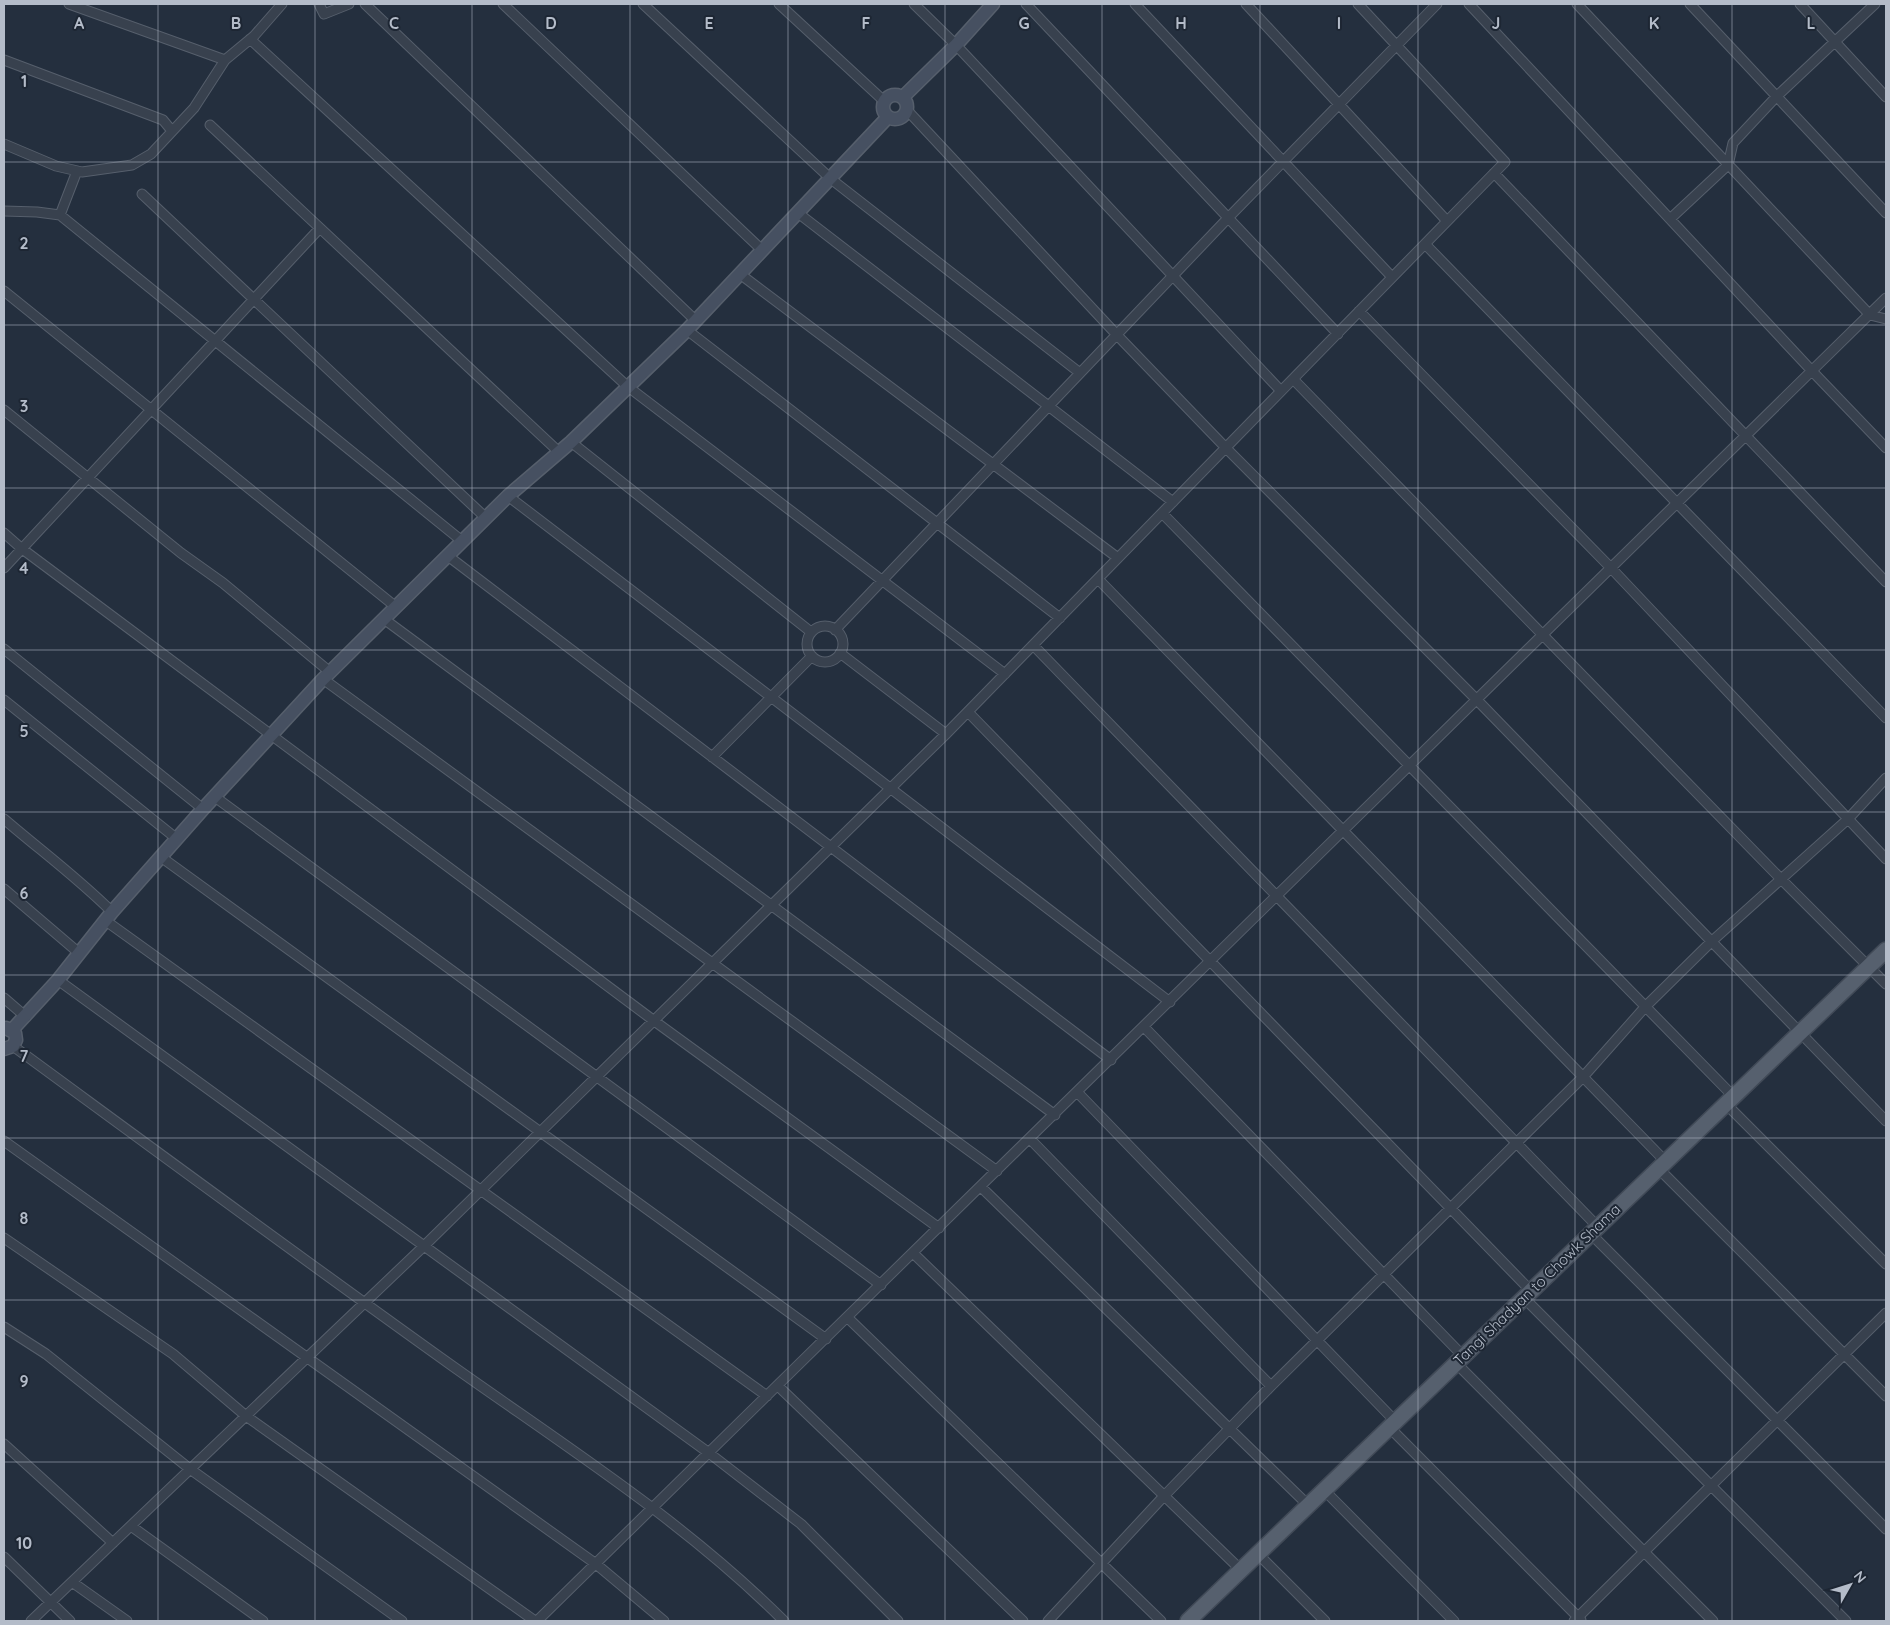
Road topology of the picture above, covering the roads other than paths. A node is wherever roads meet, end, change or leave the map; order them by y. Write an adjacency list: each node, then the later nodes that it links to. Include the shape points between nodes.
1 (69, 4): 26 (street)
2 (282, 4): 21 (street)
3 (319, 4): 4 (street, via 324,14)
4 (349, 4)
5 (365, 4): 62 (street)
6 (503, 4): 52 (street)
7 (643, 4): 41 (street)
8 (779, 4): 30 (street)
9 (914, 4): 23 (street)
10 (993, 4): 23 (main road)
11 (1026, 4): 47 (street)
12 (1136, 4): 37 (street)
13 (1246, 4): 31 (street)
14 (1358, 4): 24 (street)
15 (1437, 4): 24 (street)
16 (1469, 4): 48 (street)
17 (1577, 4): 38 (street)
18 (1690, 4): 28 (street)
19 (1800, 4): 22 (street)
20 (1874, 4): 22 (street)
21 (250, 39): 26 (street); 69 (street)
22 (1835, 42): 28 (street); 29 (street)
23 (956, 45): 27 (main road); 54 (street)
24 (1397, 45): 31 (street); 40 (street, via 1505,162)
25 (4, 60): 35 (street, via 163,120)
26 (225, 60): 35 (street, via 194,108)
27 (903, 97): 30 (main road, via 891,96); 32 (main road)
28 (1776, 97): 38 (street, via 1733,143); 45 (street)
29 (1886, 97)
30 (884, 101): 33 (main road, via 883,110)
31 (1339, 104): 37 (street); 49 (street)
32 (907, 110): 33 (main road, via 897,119); 64 (street)
33 (888, 117): 41 (main road)
34 (210, 125): 50 (street)
35 (172, 131): 39 (street, via 151,154 132,165)
36 (4, 144): 39 (street, via 56,166)
37 (1283, 161): 47 (street); 55 (street)
38 (1728, 165): 48 (street); 60 (street)
39 (77, 171): 46 (street)
40 (1494, 173): 49 (street); 74 (street)
41 (831, 179): 44 (main road); 67 (street)
42 (142, 194): 58 (street)
43 (4, 211): 46 (street)
44 (798, 212): 52 (main road); 71 (street)
45 (1886, 213)
46 (60, 215): 65 (street)
47 (1228, 218): 54 (street); 63 (street)
48 (1670, 218): 66 (street)
49 (1447, 221): 51 (street)
50 (320, 228): 58 (street); 78 (street)
51 (1425, 244): 55 (street); 83 (street)
52 (762, 250): 53 (main road)
53 (740, 274): 62 (main road); 79 (street)
54 (1172, 276): 64 (street); 70 (street)
55 (1392, 278): 59 (street)
56 (4, 291): 73 (street)
57 (1886, 298): 60 (street)
58 (254, 299): 65 (street); 85 (street)
59 (1360, 311): 63 (street); 93 (street)
60 (1870, 314): 61 (street); 66 (street)
61 (1886, 320)
62 (691, 325): 69 (main road); 86 (street)
63 (1338, 334): 68 (street)
64 (1117, 335): 67 (street); 76 (street)
65 (215, 340): 73 (street); 88 (street)
66 (1812, 371): 74 (street); 77 (street)
67 (1080, 373): 71 (street)
68 (1293, 379): 70 (street); 102 (street)
69 (627, 386): 75 (main road); 95 (street)
70 (1281, 391): 76 (street)
71 (1048, 406): 79 (street); 82 (street)
72 (4, 410): 80 (street)
73 (151, 410): 80 (street); 97 (street)
74 (1746, 436): 83 (street); 96 (street)
75 (571, 442): 78 (main road); 101 (street)
76 (1226, 448): 82 (street); 111 (street)
77 (1886, 448)
78 (559, 452): 81 (main road)
79 (993, 464): 86 (street); 91 (street)
80 (87, 478): 89 (street); 108 (street, via 222,583)
81 (508, 496): 85 (main road); 109 (street)
82 (1173, 502): 84 (street)
83 (1678, 504): 93 (street); 113 (street)
84 (1162, 513): 91 (street); 117 (street)
85 (486, 518): 88 (main road)
86 (937, 523): 95 (street); 98 (street)
87 (4, 533): 89 (street)
88 (462, 541): 90 (main road)
89 (22, 548): 92 (street); 115 (street)
90 (448, 556): 97 (main road); 116 (street)
91 (1118, 558): 94 (street)
92 (4, 568)
93 (1612, 569): 102 (street); 123 (street)
94 (1098, 579): 98 (street); 124 (street)
95 (881, 581): 100 (street); 107 (street)
96 (1886, 582)
97 (396, 607): 99 (main road)
98 (1060, 618): 103 (street)
99 (384, 619): 108 (main road); 132 (street)
100 (835, 630): 101 (street, via 823,626); 105 (street, via 842,640)
101 (811, 632): 106 (street, via 807,644)
102 (1543, 636): 111 (street); 129 (street)
103 (1033, 645): 107 (street); 131 (street)
104 (4, 649): 121 (street)
105 (840, 653): 106 (street, via 830,661 817,660); 114 (street)
106 (812, 656): 109 (street)
107 (1005, 674): 112 (street)
108 (327, 676): 115 (main road); 138 (street)
109 (771, 698): 116 (street); 119 (street)
110 (4, 700): 125 (street)
111 (1478, 700): 117 (street); 134 (street)
112 (968, 712): 114 (street); 137 (street)
113 (1886, 718)
114 (946, 734): 119 (street)
115 (271, 736): 120 (main road); 146 (street)
116 (712, 757): 126 (street)
117 (1410, 766): 124 (street); 144 (street)
118 (1886, 778): 123 (street)
119 (890, 789): 126 (street); 143 (street)
120 (215, 797): 121 (main road); 152 (street)
121 (203, 809): 125 (main road)
122 (4, 819): 133 (street, via 82,882)
123 (1848, 819): 128 (street); 129 (street)
124 (1344, 831): 131 (street); 153 (street)
125 (177, 839): 127 (main road)
126 (830, 847): 132 (street); 151 (street)
127 (161, 857): 133 (main road); 158 (street)
128 (1886, 859)
129 (1780, 878): 134 (street); 139 (street)
130 (4, 890): 136 (street)
131 (1277, 897): 137 (street); 161 (street)
132 (771, 905): 138 (street); 156 (street)
133 (109, 916): 136 (main road); 165 (street)
134 (1711, 942): 144 (street); 149 (street)
135 (1886, 950): 139 (main road, Tangi Shadyan to Chowk Shama)
136 (79, 954): 140 (main road)
137 (1211, 962): 143 (street); 166 (street)
138 (712, 963): 146 (street); 163 (street)
139 (1870, 966): 141 (street); 149 (main road, Tangi Shadyan to Chowk Shama)
140 (58, 980): 145 (main road); 170 (street)
141 (1886, 984)
142 (4, 998): 145 (street)
143 (1170, 1002): 147 (street)
144 (1646, 1006): 153 (street); 155 (street)
145 (26, 1017): 148 (main road)
146 (654, 1020): 152 (street); 167 (street)
147 (1144, 1027): 151 (street); 173 (street)
148 (8, 1029): 150 (main road, via 16,1040)
149 (1800, 1033): 155 (main road, Tangi Shadyan to Chowk Shama); 157 (street)
150 (8, 1048): 176 (street)
151 (1111, 1060): 154 (street)
152 (596, 1077): 158 (street); 174 (street)
153 (1584, 1077): 161 (street); 162 (street)
154 (1078, 1092): 156 (street); 181 (street)
155 (1730, 1101): 162 (main road, Tangi Shadyan to Chowk Shama); 172 (street)
156 (1055, 1115): 159 (street)
157 (1886, 1121)
158 (540, 1132): 165 (street); 180 (street)
159 (1030, 1138): 163 (street); 186 (street)
160 (4, 1141): 183 (street)
161 (1516, 1142): 166 (street); 168 (street)
162 (1662, 1165): 168 (main road, Tangi Shadyan to Chowk Shama); 182 (street)
163 (997, 1171): 164 (street)
164 (981, 1187): 167 (street); 192 (street)
165 (480, 1190): 170 (street); 187 (street)
166 (1450, 1208): 173 (street); 175 (street)
167 (939, 1228): 171 (street)
168 (1594, 1230): 175 (main road, Tangi Shadyan to Chowk Shama); 190 (street)
169 (4, 1238): 189 (street, via 174,1354)
170 (424, 1246): 176 (street); 194 (street)
171 (913, 1253): 174 (street); 198 (street)
172 (1886, 1264)
173 (1384, 1275): 181 (street); 184 (street)
174 (881, 1285): 178 (street)
175 (1528, 1294): 184 (main road, Tangi Shadyan to Chowk Shama); 196 (street)
176 (364, 1302): 183 (street); 200 (street)
177 (1886, 1313): 182 (street)
178 (848, 1318): 180 (street); 208 (street)
179 (4, 1327): 195 (street, via 46,1354)
180 (826, 1339): 185 (street)
181 (1318, 1341): 186 (street); 191 (street)
182 (1844, 1354): 188 (street); 190 (street)
183 (307, 1357): 189 (street); 207 (street)
184 (1460, 1360): 191 (main road, Tangi Shadyan to Chowk Shama); 204 (street)
185 (778, 1386): 187 (street); 222 (street)
186 (1271, 1386): 192 (street)
187 (767, 1396): 194 (street)
188 (1886, 1396)
189 (246, 1416): 195 (street); 218 (street)
190 (1778, 1420): 196 (street); 202 (street)
191 (1392, 1424): 197 (main road, Tangi Shadyan to Chowk Shama); 212 (street)
192 (1230, 1429): 198 (street); 199 (street)
193 (4, 1444): 203 (street)
194 (709, 1453): 200 (street); 221 (street, via 801,1524)
195 (190, 1469): 201 (street); 217 (street)
196 (1711, 1486): 204 (street); 229 (street)
197 (1324, 1490): 199 (main road, Tangi Shadyan to Chowk Shama); 227 (street)
198 (1164, 1496): 208 (street); 209 (street)
199 (1308, 1505): 205 (main road, Tangi Shadyan to Chowk Shama)
200 (653, 1508): 207 (street); 220 (street, via 748,1585)
201 (131, 1526): 203 (street); 216 (street)
202 (1886, 1529)
203 (113, 1543): 210 (street)
204 (1644, 1552): 212 (street); 228 (street)
205 (1258, 1554): 209 (main road, Tangi Shadyan to Chowk Shama); 226 (street)
206 (4, 1557): 211 (street)
207 (596, 1564): 218 (street); 219 (street)
208 (1103, 1564): 223 (street); 224 (street)
209 (1241, 1570): 225 (main road, Tangi Shadyan to Chowk Shama)
210 (72, 1582): 211 (street); 215 (street)
211 (50, 1603): 213 (street); 214 (street)
212 (1578, 1620)
213 (31, 1621)
214 (70, 1621)
215 (127, 1621)
216 (264, 1621)
217 (402, 1621)
218 (536, 1621)
219 (664, 1621)
220 (784, 1621)
221 (898, 1621)
222 (1024, 1621)
223 (1048, 1621)
224 (1162, 1621)
225 (1190, 1621)
226 (1325, 1621)
227 (1454, 1621)
228 (1713, 1621)
229 (1846, 1621)

